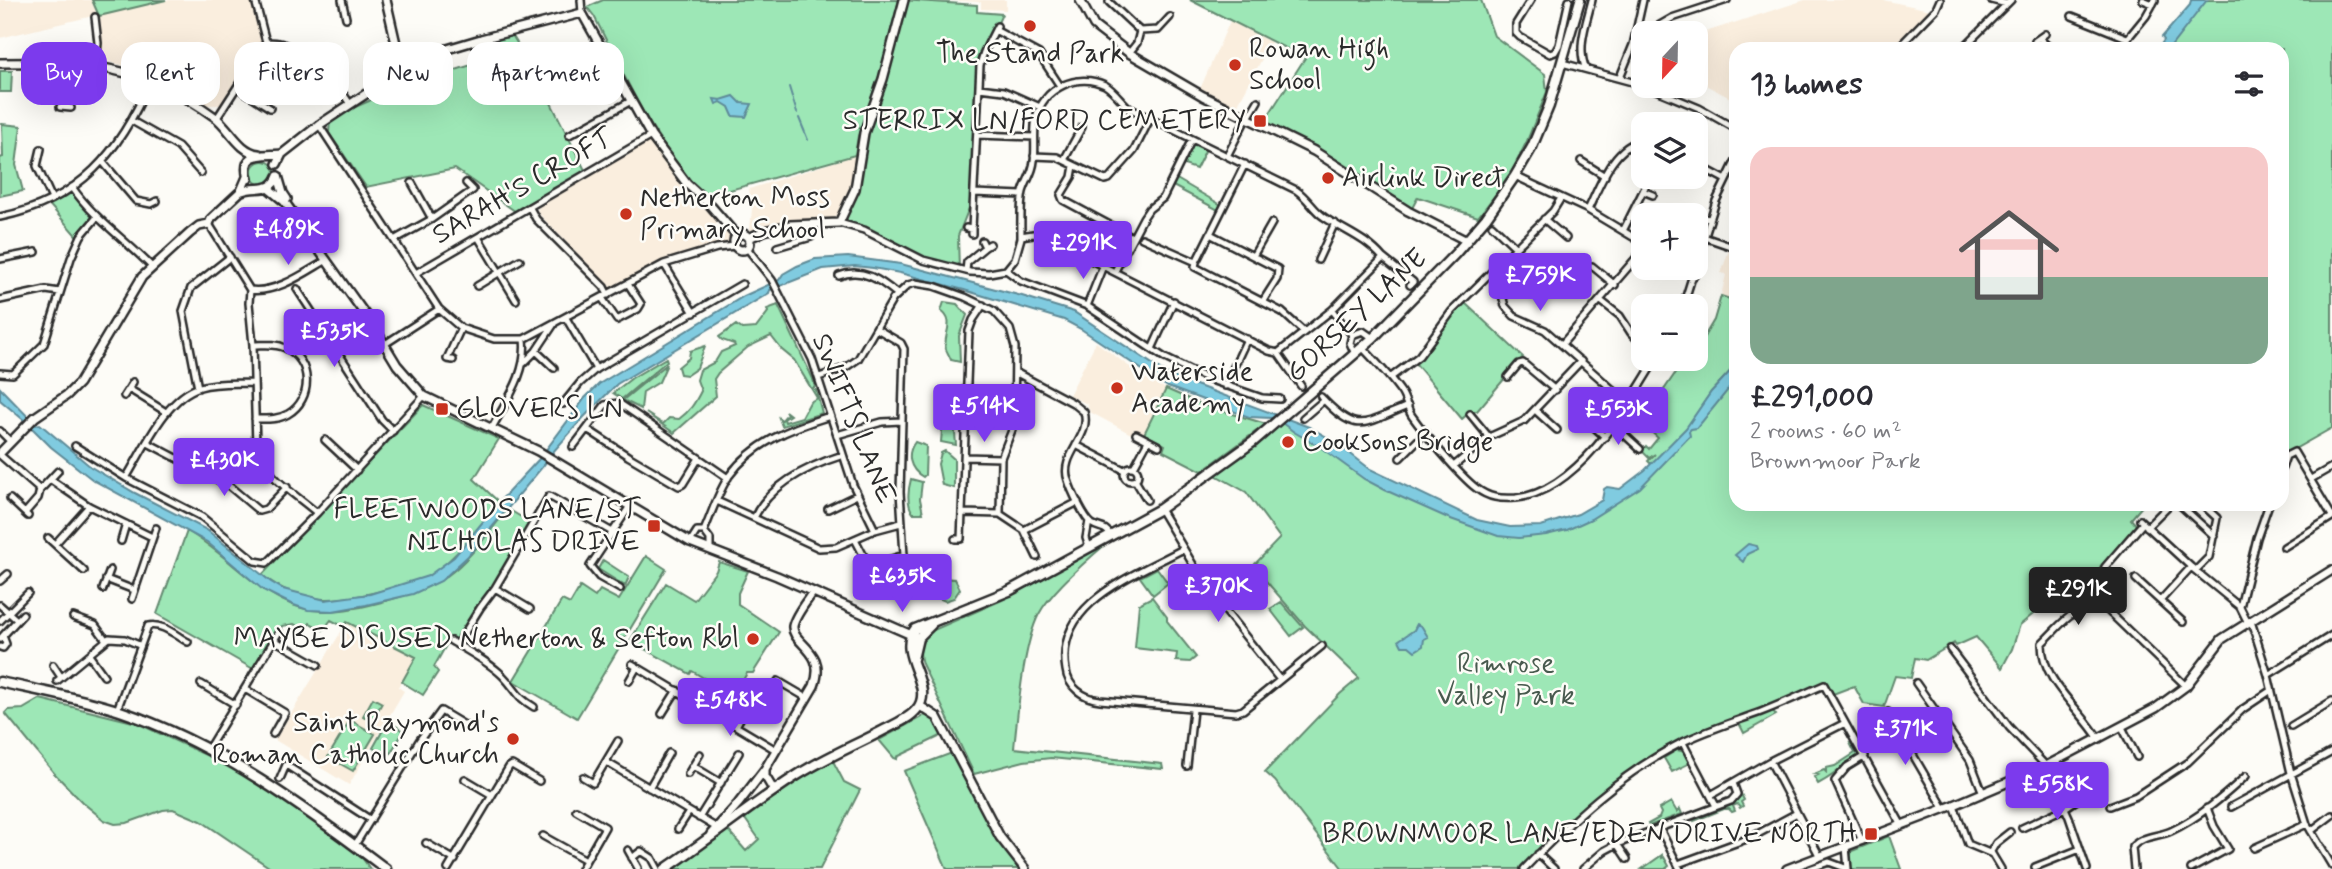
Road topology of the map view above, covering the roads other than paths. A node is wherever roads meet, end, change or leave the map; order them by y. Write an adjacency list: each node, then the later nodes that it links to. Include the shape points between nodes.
1 (256, 0): 36 (street)
2 (342, 0): 29 (street)
3 (386, 0): 37 (street)
4 (581, 0): 25 (street)
5 (904, 0): 120 (street, via 864,133 855,189)
6 (1080, 0): 45 (street, via 1094,26)
7 (1121, 0): 22 (street)
8 (1522, 0): 24 (street)
9 (1531, 0): 24 (street)
10 (1569, 0): 24 (street, via 1559,46 1552,53 1517,34 1515,28)
11 (1580, 0): 48 (main road, GORSEY LANE)
12 (1592, 0): 49 (street, via 1582,46)
13 (1643, 0): 30 (street)
14 (1700, 0): 23 (street)
15 (1727, 0): 23 (street)
16 (1940, 0): 39 (street)
17 (1991, 0): 20 (street)
18 (2143, 0): 21 (street)
19 (1109, 2): 22 (street)
20 (2009, 2): 40 (street)
21 (2154, 2): 34 (street)
22 (1115, 7): 32 (street)
23 (1701, 8): 31 (street)
24 (1526, 10)
25 (582, 13): 38 (street); 43 (street)
26 (2072, 16): 34 (street)
27 (95, 17): 35 (street)
28 (1170, 17): 32 (street, via 1158,30)
29 (346, 18)
30 (1638, 21)
31 (1667, 21)
32 (1140, 31): 45 (street)
33 (2040, 38): 41 (street)
34 (2127, 38): 42 (street)
35 (98, 42)
36 (266, 42)
37 (396, 42)
38 (598, 42)
39 (1904, 42)
40 (1969, 42)
41 (2044, 42)
42 (2124, 42)
43 (453, 47)
44 (1631, 50): 50 (street)
45 (1129, 53): 66 (street)
46 (0, 63): 47 (street)
47 (21, 63)
48 (1562, 63): 49 (street); 97 (main road, GORSEY LANE, via 1541,127)
49 (1586, 69): 50 (street)
50 (1620, 77): 51 (street)
51 (1631, 81)
52 (1060, 86): 53 (street, via 1040,54 996,28 982,58); 64 (street); 68 (street, via 1078,80 1098,83)
53 (979, 88): 64 (street, via 1004,91); 74 (street)
54 (624, 89): 58 (street)
55 (234, 92): 67 (street)
56 (363, 96): 60 (street)
57 (1675, 98): 71 (street)
58 (631, 101): 73 (street); 75 (street)
59 (1258, 101): 66 (street)
60 (350, 104): 70 (street)
61 (139, 105): 69 (street)
62 (193, 105): 67 (street)
63 (265, 105): 65 (street)
64 (1040, 107): 76 (street)
65 (270, 108)
66 (1247, 117): 85 (street); 142 (street)
67 (217, 118): 79 (street)
68 (1150, 119): 77 (street); 92 (street, via 1134,151 1109,179 1101,180)
69 (132, 121): 87 (street); 94 (street, via 178,147)
70 (319, 125): 82 (street); 140 (street)
71 (1729, 125)
72 (1082, 127): 86 (street)
73 (569, 135)
74 (977, 135): 76 (street); 107 (street)
75 (651, 136): 113 (street, SARAH'S CROFT); 131 (street, via 687,184)
76 (1034, 137): 84 (street)
77 (1192, 139): 85 (street); 135 (street, via 1163,198 1149,209)
78 (1631, 144): 98 (street)
79 (244, 148): 81 (street); 89 (street)
80 (41, 149): 111 (street, via 37,166)
81 (259, 154): 83 (street); 89 (street)
82 (282, 154): 83 (street); 90 (street)
83 (269, 155): 90 (street)
84 (1034, 156): 86 (street); 108 (street)
85 (1227, 156): 91 (street)
86 (1064, 160): 92 (street)
87 (102, 161): 103 (street); 112 (street, via 136,201)
88 (1581, 161): 98 (street)
89 (247, 164): 99 (street)
90 (277, 164): 96 (street)
91 (1245, 164): 122 (street, via 1303,194 1323,217); 129 (street)
92 (1074, 166): 135 (street, via 1063,200)
93 (1708, 170): 100 (street)
94 (197, 172)
95 (1729, 174): 100 (street)
96 (278, 176): 105 (street); 189 (street, via 283,193)
97 (1516, 176): 110 (street); 142 (main road, GORSEY LANE)
98 (1605, 176): 114 (street)
99 (247, 177): 104 (street); 106 (street)
100 (1726, 180): 119 (street)
101 (412, 183): 117 (street)
102 (466, 183): 117 (street, via 472,190)
103 (72, 187): 111 (street); 116 (street)
104 (256, 187): 105 (street); 106 (street)
105 (268, 188): 154 (street, via 284,201)
106 (241, 191): 124 (street)
107 (974, 193): 108 (street); 128 (street)
108 (1023, 195): 133 (street)
109 (1653, 195): 127 (street, via 1644,189)
110 (1561, 198): 114 (street); 118 (street)
111 (52, 199): 115 (street)
112 (154, 205)
113 (530, 208): 134 (street, SARAH'S CROFT); 177 (street, via 604,287)
114 (1588, 210): 127 (street)
115 (0, 217)
116 (97, 217): 160 (street); 175 (street, via 75,247)
117 (432, 219): 140 (street)
118 (1544, 219): 138 (street); 147 (street)
119 (1709, 219): 123 (street)
120 (839, 223): 125 (street); 163 (street, via 864,230 922,260)
121 (1272, 223): 150 (street)
122 (1335, 223): 152 (street, via 1366,241); 156 (street)
123 (1708, 223)
124 (209, 224): 151 (street); 160 (street, via 199,226)
125 (790, 225): 136 (street); 141 (street)
126 (1492, 225): 147 (street)
127 (1624, 229): 130 (street)
128 (970, 230)
129 (1210, 234): 150 (street); 157 (street)
130 (1631, 234)
131 (736, 235): 136 (street, via 743,233); 144 (street)
132 (811, 236): 141 (street)
133 (1021, 236): 161 (street, via 1044,236); 162 (street, via 1015,259)
134 (478, 237): 165 (street); 166 (street, SARAH'S CROFT)
135 (1132, 237): 164 (street)
136 (749, 238): 148 (street)
137 (1142, 238): 157 (street)
138 (1566, 238)
139 (1708, 238): 145 (street)
140 (394, 240): 166 (street)
141 (793, 241): 146 (street)
142 (1466, 241): 196 (main road, GORSEY LANE)
143 (985, 244): 163 (street, via 967,261)
144 (734, 246): 148 (street); 158 (street)
145 (1729, 246)
146 (777, 247)
147 (1515, 247): 217 (street, via 1451,311 1419,356)
148 (747, 248): 215 (street, SWIFTS LANE, via 772,280)
149 (36, 253): 153 (street)
150 (1252, 256): 182 (street, via 1279,272)
151 (230, 257): 174 (street); 222 (street, via 191,288 183,311)
152 (1383, 258): 168 (street); 186 (street)
153 (0, 259)
154 (327, 260): 174 (street, via 282,284); 189 (street)
155 (520, 260): 165 (street)
156 (1318, 260)
157 (1196, 262): 182 (street, via 1198,270)
158 (664, 264): 169 (street); 187 (street)
159 (1631, 265): 171 (street)
160 (152, 267): 253 (street, via 133,290 79,383)
161 (1103, 267): 164 (street); 184 (street)
162 (1006, 270): 163 (street); 184 (street, via 1021,281)
163 (966, 271)
164 (1115, 271): 180 (street)
165 (499, 273): 172 (street); 178 (street)
166 (416, 274): 185 (street)
167 (839, 276): 176 (street, via 862,273)
168 (1413, 282)
169 (628, 284): 177 (street); 177 (street, via 640,304 617,320)
170 (742, 284): 187 (street)
171 (1615, 285): 181 (street); 200 (street, via 1587,265 1517,278 1503,299 1505,306)
172 (477, 286)
173 (297, 289): 246 (street)
174 (250, 290): 201 (street)
175 (60, 292): 179 (street, via 46,290); 214 (street, via 41,349 13,374)
176 (897, 294): 183 (street, via 915,283); 192 (street)
177 (605, 296): 188 (street)
178 (516, 300)
179 (4, 301)
180 (1174, 301): 198 (street); 203 (street)
181 (1601, 301): 194 (street, via 1620,316); 200 (street)
182 (1263, 302): 193 (street)
183 (983, 305): 213 (street, via 1010,328 1016,347); 228 (street, via 970,331)
184 (1087, 306): 203 (street)
185 (439, 309): 191 (street); 199 (street)
186 (1332, 310): 193 (street); 195 (street)
187 (694, 313): 211 (street)
188 (566, 318): 190 (street); 211 (street)
189 (371, 324): 199 (street)
190 (554, 324): 197 (street); 204 (street)
191 (461, 328): 197 (street, via 494,339); 207 (street, via 447,359)
192 (877, 329): 215 (street, via 854,363); 240 (street, via 904,347)
193 (1303, 331): 205 (street)
194 (1631, 333)
195 (1352, 334): 196 (street, via 1363,331); 206 (street)
196 (1373, 338): 202 (main road, GORSEY LANE)
197 (524, 339): 209 (street)
198 (1247, 340): 205 (street); 220 (street)
199 (385, 344): 226 (street)
200 (1562, 344): 208 (street)
201 (253, 345): 219 (street); 239 (street, via 279,345 292,352 303,363 307,383 300,404 289,414)
202 (1362, 347): 206 (main road, GORSEY LANE); 217 (street)
203 (1152, 349): 220 (street)
204 (536, 351): 209 (street); 210 (street)
205 (1278, 353): 221 (street)
206 (1355, 354): 289 (main road, GORSEY LANE, via 1241,451)
207 (453, 360)
208 (1581, 361): 224 (street); 231 (street)
209 (523, 363): 242 (street)
210 (554, 368)
211 (596, 369): 230 (street)
212 (1649, 371): 231 (street)
213 (1015, 372): 229 (street); 256 (street, via 1081,408 1086,422)
214 (0, 373)
215 (818, 377): 236 (street, SWIFTS LANE)
216 (1508, 377): 224 (street, via 1523,363)
217 (1390, 378): 232 (street)
218 (133, 382): 223 (street)
219 (254, 383): 222 (street); 239 (street)
220 (1225, 386): 227 (street)
221 (1301, 386)
222 (198, 388): 234 (street)
223 (129, 389): 225 (street); 234 (street)
224 (1555, 390): 233 (street)
225 (124, 396)
226 (424, 396): 242 (street); 246 (street)
227 (1280, 399)
228 (967, 401): 229 (street); 264 (street)
229 (1015, 403): 266 (street, via 1013,429)
230 (564, 404)
231 (1629, 404): 241 (street)
232 (1408, 406): 238 (street, via 1358,424 1343,419 1322,398); 247 (street)
233 (1536, 411): 244 (street); 250 (street)
234 (166, 412): 255 (street)
235 (1479, 413): 250 (street, via 1472,416)
236 (830, 416): 249 (street, SWIFTS LANE); 275 (street, via 756,448)
237 (1582, 416): 251 (street)
238 (1303, 418)
239 (256, 419): 279 (street, via 259,457)
240 (901, 421): 249 (street); 300 (street)
241 (1614, 425): 251 (street); 260 (street)
242 (492, 428): 287 (street)
243 (587, 429): 259 (street); 265 (street, via 605,405 620,403); 265 (street, via 679,486)
244 (1558, 430)
245 (0, 431): 253 (street)
246 (393, 431): 271 (street)
247 (1426, 432): 267 (street); 268 (street)
248 (1136, 434): 254 (street)
249 (837, 435): 262 (street, SWIFTS LANE)
250 (1489, 437): 268 (street)
251 (1605, 437): 268 (street, via 1556,483 1527,497 1493,499 1473,486)
252 (326, 440): 271 (street)
253 (10, 441): 261 (street)
254 (1148, 441): 258 (street); 269 (street)
255 (148, 443): 274 (street); 279 (street, via 228,485 259,511)
256 (1076, 445): 272 (street); 285 (street, via 1066,472)
257 (75, 446): 274 (street)
258 (1159, 446)
259 (573, 447)
260 (1640, 449)
261 (0, 454): 280 (street)
262 (843, 454): 281 (street, SWIFTS LANE); 298 (street, via 777,488)
263 (2289, 454): 276 (street, via 2294,452)
264 (965, 457): 266 (street); 295 (street)
265 (699, 458): 275 (street)
266 (1001, 458): 296 (street)
267 (1401, 458)
268 (1455, 465)
269 (1134, 467): 272 (street); 278 (street, via 1138,472)
270 (2332, 467): 276 (street)
271 (357, 470): 294 (street)
272 (1124, 470): 278 (street, via 1126,479)
273 (58, 471): 277 (street)
274 (126, 478): 294 (street, via 202,517 262,564 271,561)
275 (728, 478): 284 (street)
276 (2311, 479): 297 (street)
277 (51, 480): 280 (street); 286 (street)
278 (1135, 480): 283 (street)
279 (287, 487): 294 (street)
280 (40, 490): 282 (street, via 26,515)
281 (857, 495): 288 (street); 304 (street, SWIFTS LANE)
282 (10, 499)
283 (1147, 500)
284 (717, 501): 298 (street, SWIFTS LANE); 306 (street)
285 (1078, 502): 299 (street); 305 (street)
286 (89, 506): 302 (street); 316 (street)
287 (630, 506): 307 (street); 315 (street)
288 (828, 509)
289 (1160, 509): 308 (main road, GORSEY LANE); 319 (street)
290 (2160, 511): 301 (street)
291 (2187, 511): 309 (street)
292 (2210, 511): 309 (street, via 2217,518)
293 (2267, 511): 340 (street)
294 (317, 513)
295 (963, 513): 296 (street); 313 (street, via 961,540)
296 (1000, 514): 305 (street)
297 (2332, 516): 318 (street)
298 (754, 518): 312 (street, SWIFTS LANE, via 819,548)
299 (1089, 521): 308 (street); 317 (street)
300 (901, 523): 304 (street); 312 (street, via 905,551 901,557 869,566)
301 (2143, 523): 322 (street); 323 (street)
302 (126, 524): 310 (street); 314 (street)
303 (156, 528): 310 (street)
304 (875, 530): 312 (street, SWIFTS LANE)
305 (1024, 530): 321 (street)
306 (704, 531): 315 (street, via 697,531); 320 (street)
307 (614, 533): 331 (street, via 550,496); 333 (street, via 590,566)
308 (1110, 535): 317 (main road, GORSEY LANE)
309 (2214, 536): 323 (street, via 2209,557)
310 (152, 537): 334 (street)
311 (48, 538): 316 (street)
312 (855, 539)
313 (955, 539)
314 (121, 541)
315 (690, 542): 320 (street)
316 (55, 544): 326 (street)
317 (1089, 547): 353 (main road, GORSEY LANE, via 1009,591 915,629)
318 (2284, 547)
319 (1183, 549): 369 (street, via 1207,588); 388 (street, via 1084,607 1070,630 1065,665 1073,686 1090,699)
320 (709, 551): 335 (street)
321 (1037, 557)
322 (2105, 567)
323 (2193, 569): 338 (street); 340 (street)
324 (110, 570): 328 (street)
325 (2332, 570): 348 (street)
326 (84, 571)
327 (8, 574): 330 (street)
328 (106, 579): 332 (street); 334 (street)
329 (2136, 579): 338 (street)
330 (0, 582)
331 (495, 588): 341 (street); 360 (street)
332 (103, 589)
333 (620, 589)
334 (134, 590): 337 (street)
335 (813, 592): 353 (street); 381 (street, via 793,626 817,666 817,678)
336 (28, 593): 342 (street)
337 (132, 599)
338 (2160, 601): 349 (street)
339 (0, 605): 342 (street)
340 (2240, 607): 348 (street)
341 (530, 609)
342 (8, 612): 346 (street); 347 (street)
343 (23, 614): 346 (street)
344 (73, 617): 350 (street)
345 (98, 618): 350 (street)
346 (17, 620): 354 (street)
347 (0, 621)
348 (2249, 621): 367 (street); 376 (street, via 2222,639)
349 (2183, 622)
350 (95, 625): 355 (street)
351 (279, 632): 356 (street)
352 (2332, 635): 367 (street)
353 (915, 636): 385 (main road, via 909,648 921,690)
354 (1, 637): 361 (street, via 7,641)
355 (106, 640): 359 (street, via 116,637); 364 (street)
356 (274, 640): 366 (street); 378 (street)
357 (451, 641): 360 (street)
358 (188, 642): 359 (street, via 155,625 145,629)
359 (139, 645): 387 (street)
360 (457, 645): 386 (street, via 503,676 520,699)
361 (0, 646)
362 (1322, 646): 369 (street)
363 (1950, 649): 412 (street, via 2009,727)
364 (89, 656): 365 (street, via 59,679); 368 (street)
365 (53, 665)
366 (318, 665)
367 (2268, 675): 380 (street)
368 (104, 676)
369 (1280, 680): 388 (street, via 1238,712)
370 (629, 681): 379 (street, via 634,666)
371 (778, 681): 381 (street)
372 (0, 682): 387 (main road)
373 (1916, 683): 426 (street, via 1970,760)
374 (201, 684): 384 (street)
375 (709, 684): 383 (street)
376 (2186, 686): 395 (street); 398 (street, via 2106,609 2094,605 2078,609 2042,643 2042,656 2050,677)
377 (757, 688): 393 (street)
378 (245, 689): 384 (street); 396 (street, via 285,713)
379 (677, 691): 383 (street); 390 (street)
380 (2270, 691): 414 (street); 431 (street, via 2243,709 2188,762 2136,796)
381 (807, 698): 401 (street)
382 (2332, 701): 394 (street)
383 (698, 703): 393 (street)
384 (236, 705): 400 (street)
385 (920, 706): 425 (main road); 476 (street, via 937,717 1000,837)
386 (534, 707)
387 (117, 710): 400 (main road)
388 (1193, 710): 411 (street)
389 (1888, 712): 433 (street)
390 (662, 714)
391 (1845, 723): 399 (street, via 1824,685); 406 (street); 408 (street)
392 (466, 726): 441 (street, via 441,711)
393 (736, 726): 401 (street)
394 (2291, 726)
395 (2122, 727): 398 (street); 407 (street)
396 (273, 734)
397 (617, 739): 409 (street)
398 (2099, 739): 412 (street)
399 (1683, 743): 428 (street); 460 (street, via 1612,786)
400 (208, 749): 454 (main road)
401 (776, 750): 413 (street)
402 (2332, 752): 414 (street)
403 (669, 753): 423 (street)
404 (739, 753): 421 (street)
405 (701, 754): 410 (street)
406 (1865, 756): 442 (street); 451 (street, via 1835,781)
407 (2137, 757)
408 (1770, 761): 422 (street); 438 (street)
409 (606, 762): 417 (street, via 593,783); 423 (street)
410 (693, 766): 415 (street); 421 (street)
411 (1187, 766)
412 (2046, 766): 426 (street); 434 (street)
413 (765, 769): 425 (street); 447 (street)
414 (2291, 773): 432 (street); 443 (street)
415 (688, 774)
416 (2246, 776): 435 (street)
417 (583, 777)
418 (280, 779): 441 (street, via 286,765)
419 (465, 779): 427 (street)
420 (539, 781): 427 (street, via 512,765)
421 (721, 783): 440 (street)
422 (1733, 783): 428 (street); 430 (street, via 1735,798)
423 (649, 788): 437 (street)
424 (2093, 789): 434 (street)
425 (774, 791): 447 (main road)
426 (1983, 793): 429 (street)
427 (492, 795): 464 (street)
428 (1711, 795): 430 (street)
429 (1954, 805): 433 (street); 459 (street, via 1968,844)
430 (1716, 806): 444 (street)
431 (2110, 806)
432 (2231, 807)
433 (1944, 808): 442 (street)
434 (2065, 808): 445 (street); 458 (street)
435 (2207, 808): 485 (street, via 2172,831 2134,844); 486 (street, via 2228,849)
436 (576, 810): 465 (street, via 605,827)
437 (690, 812): 440 (street); 446 (street)
438 (1797, 813): 461 (street); 467 (street)
439 (2332, 815): 448 (street)
440 (699, 818): 447 (street)
441 (371, 820): 454 (street)
442 (1901, 824): 451 (street)
443 (2307, 824): 448 (street); 456 (street)
444 (1658, 827): 453 (street); 467 (street)
445 (2022, 828)
446 (678, 829)
447 (718, 829): 475 (main road)
448 (2311, 831): 466 (street)
449 (2010, 832): 459 (street)
450 (543, 835): 465 (street)
451 (1861, 841): 455 (street)
452 (426, 843): 464 (street)
453 (1617, 844): 463 (street); 479 (street)
454 (355, 845): 471 (main road)
455 (1846, 847): 461 (street); 482 (street)
456 (2254, 848)
457 (628, 849): 462 (street)
458 (2080, 849): 469 (street); 484 (street)
459 (1990, 853): 483 (street)
460 (1538, 855): 477 (street); 478 (street)
461 (1820, 857): 468 (street)
462 (632, 858): 470 (street); 474 (street, via 640,851 652,858)
463 (1627, 859)
464 (455, 860): 472 (street)
465 (586, 860): 473 (street)
466 (2332, 866)
467 (1679, 867)
468 (1799, 867): 480 (street)
469 (2035, 867)
470 (638, 868)
471 (386, 869)
472 (449, 869)
473 (581, 869)
474 (658, 869)
475 (665, 869)
476 (1025, 869)
477 (1524, 869)
478 (1554, 869)
479 (1583, 869)
480 (1787, 869)
481 (1809, 869): 482 (street, via 1829,862)
482 (1849, 869)
483 (2001, 869)
484 (2087, 869)
485 (2134, 869)
486 (2191, 869)

